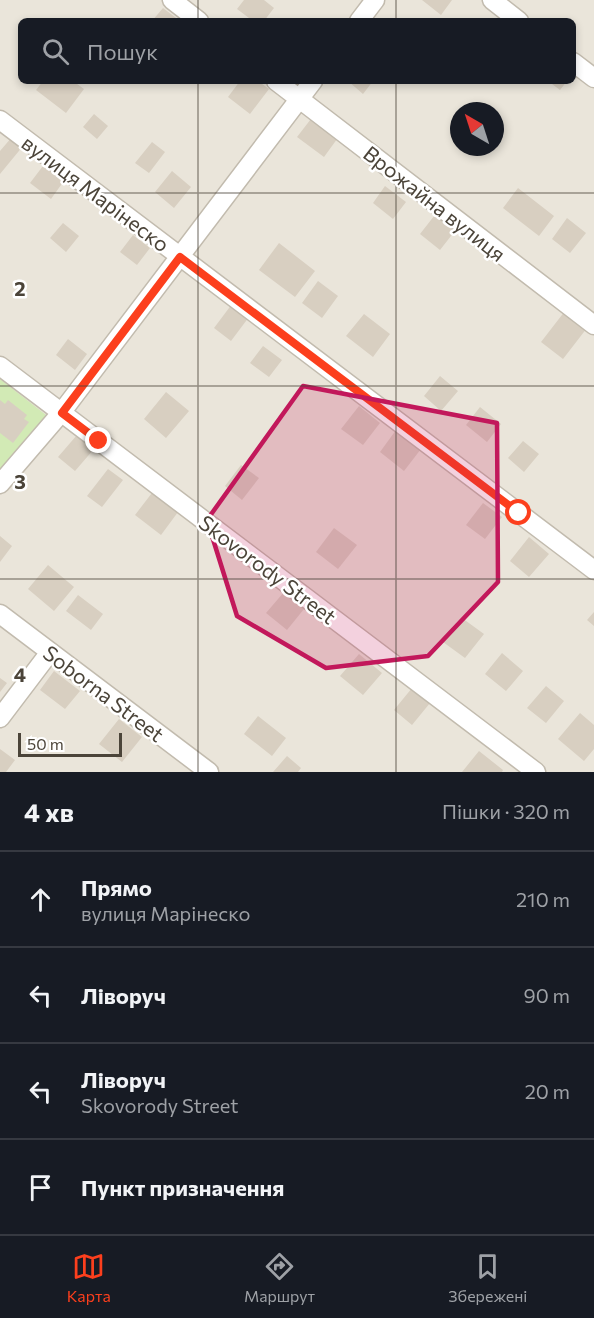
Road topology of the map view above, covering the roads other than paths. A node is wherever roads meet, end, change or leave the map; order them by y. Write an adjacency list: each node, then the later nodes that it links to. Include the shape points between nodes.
1 (172, 0): 4 (street)
2 (375, 0): 5 (street)
3 (492, 0): 6 (street)
4 (195, 18)
5 (361, 18)
6 (515, 18)
7 (576, 64): 8 (street)
8 (594, 78)
9 (280, 84): 11 (street, Врожайна вулиця)
10 (311, 84): 11 (street)
11 (299, 99): 13 (street); 14 (street, Врожайна вулиця)
12 (0, 120): 13 (street, вулиця Марінеско)
13 (180, 257): 16 (street); 18 (street, вулиця Марінеско)
14 (594, 325)
15 (0, 366): 16 (street, Skovorody Street)
16 (62, 413): 17 (street); 23 (street, Skovorody Street)
17 (0, 484)
18 (594, 570)
19 (0, 614): 20 (street, Soborna Street)
20 (50, 652): 21 (street); 22 (street, Soborna Street)
21 (0, 718)
22 (209, 772)
23 (536, 772)

